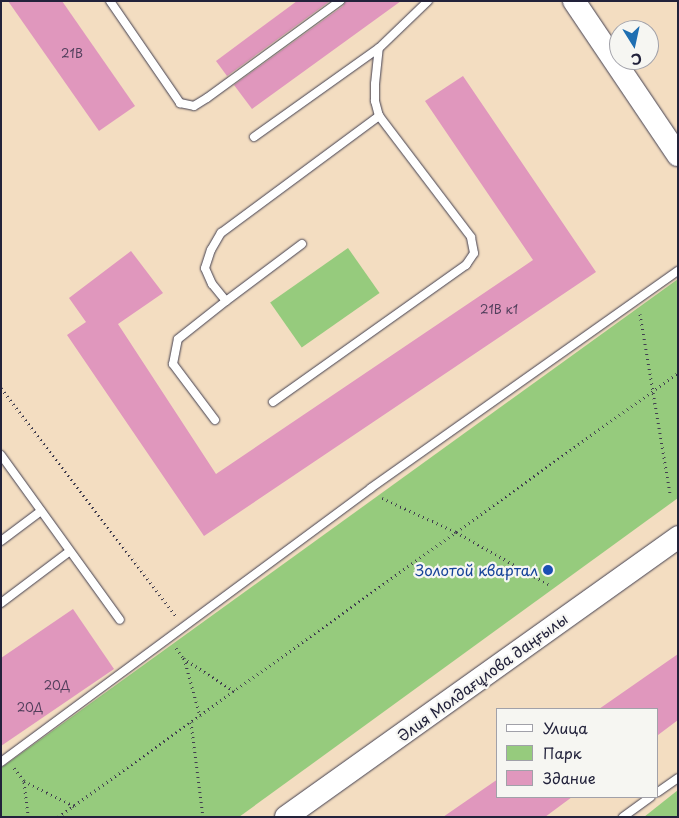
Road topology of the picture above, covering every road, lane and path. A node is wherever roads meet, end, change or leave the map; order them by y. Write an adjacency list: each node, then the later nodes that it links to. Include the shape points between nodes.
1 (110, 1): 2 (lane, via 180,103 194,106)
2 (340, 1)
3 (428, 1): 5 (lane)
4 (574, 1): 8 (main road)
5 (380, 48): 6 (lane, via 375,84); 7 (lane)
6 (379, 116): 11 (lane, via 221,233 205,268 212,284); 16 (lane, via 471,237 474,252 466,264)
7 (254, 137)
8 (678, 154)
9 (302, 244): 11 (lane)
10 (678, 271): 12 (lane)
11 (226, 300): 17 (lane, via 178,339 173,364)
12 (638, 300): 15 (path); 19 (lane)
13 (678, 373): 15 (path)
14 (1, 388): 29 (path)
15 (653, 391): 20 (path); 22 (path)
16 (273, 402)
17 (215, 420)
18 (1, 455): 21 (lane)
19 (367, 491): 22 (path); 29 (lane)
20 (670, 493)
21 (41, 511): 24 (lane); 25 (lane)
22 (456, 532): 26 (path); 32 (path)
23 (678, 536): 44 (main road, Әлия Молдағұлова даңғылы)
24 (1, 541)
25 (70, 551): 27 (lane); 28 (lane)
26 (548, 584)
27 (1, 603)
28 (120, 620)
29 (184, 627): 30 (lane)
30 (168, 638): 31 (path); 35 (lane)
31 (183, 658): 32 (path); 33 (path)
32 (234, 691): 33 (path)
33 (200, 716): 34 (path)
34 (191, 722): 40 (path); 43 (path)
35 (4, 760): 37 (path)
36 (678, 778): 38 (lane)
37 (24, 781): 40 (path); 41 (path)
38 (659, 791)
39 (650, 798): 45 (lane)
40 (74, 806): 42 (path)
41 (28, 817)
42 (58, 817)
43 (203, 817)
44 (286, 817)
45 (623, 817)

